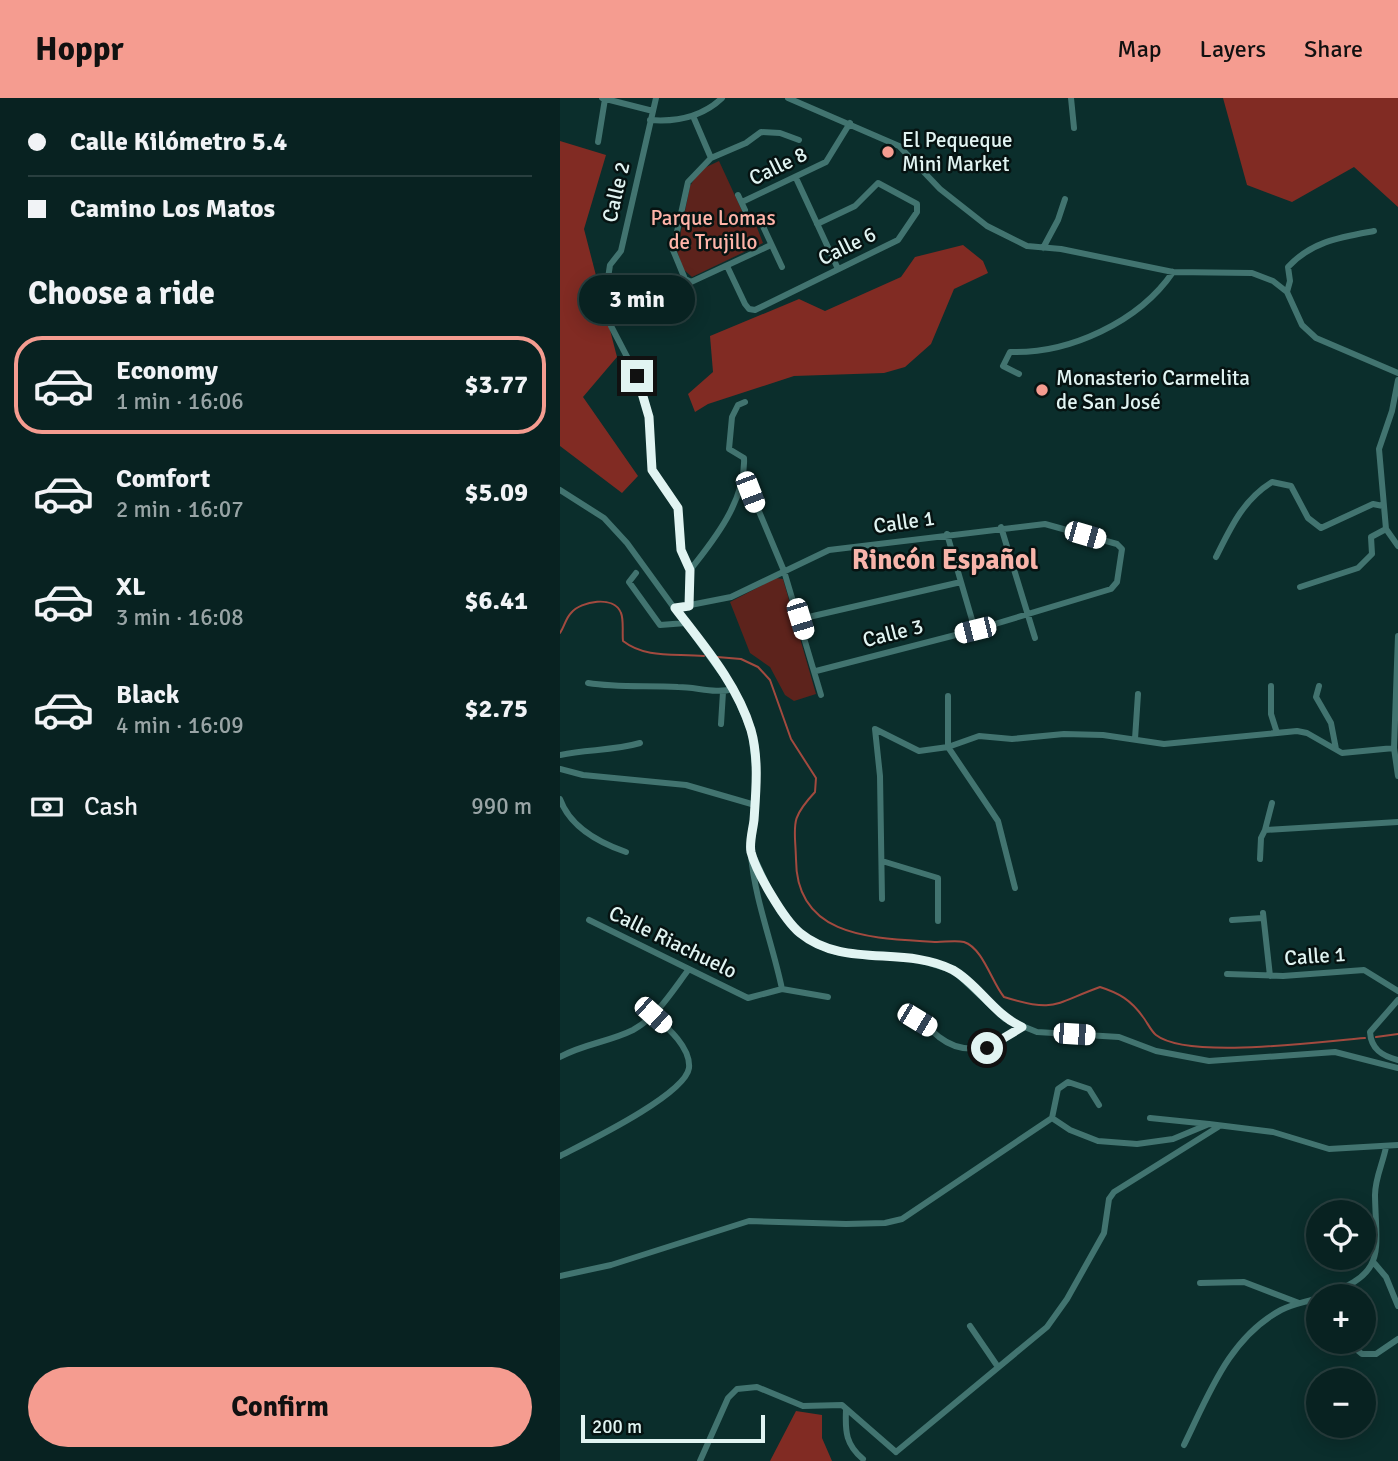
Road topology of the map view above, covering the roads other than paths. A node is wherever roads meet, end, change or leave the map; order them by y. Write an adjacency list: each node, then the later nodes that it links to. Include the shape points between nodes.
1 (656, 98): 7 (street, Calle 2)
2 (722, 98): 8 (street)
3 (788, 98): 10 (street)
4 (1071, 98): 11 (street)
5 (603, 99): 6 (street); 13 (street)
6 (623, 101): 7 (street)
7 (653, 111): 9 (street, Calle 2)
8 (693, 116): 9 (street, via 675,122); 14 (street)
9 (650, 120): 40 (street, Calle 2, via 621,251 610,265 606,291 611,326 637,376 649,417 652,470 678,508 681,550)
10 (850, 123): 15 (street, Calle 8, via 826,162); 22 (street, via 898,146 940,189 987,226 1027,246)
11 (1074, 128)
12 (799, 139): 14 (street, via 761,132)
13 (598, 142)
14 (711, 158): 23 (street, via 688,182 673,250 685,279 691,282)
15 (796, 178): 16 (street, Calle 8, via 743,206); 19 (street)
16 (738, 195)
17 (1065, 199): 22 (street)
18 (761, 222): 21 (street)
19 (817, 224): 25 (street); 25 (street, Calle 6, via 855,206 878,184 917,204 917,212 898,240)
20 (1374, 231): 27 (street, via 1326,240 1302,252 1288,267)
21 (771, 245): 23 (street); 24 (street)
22 (1043, 248): 26 (street)
23 (727, 266): 25 (street, Calle 6, via 745,304 755,310)
24 (782, 267)
25 (838, 270)
26 (1173, 272): 27 (street, via 1252,273); 29 (street, via 1164,286 1106,331 1036,353 1010,352 1003,366)
27 (1287, 292): 28 (street, via 1302,326 1316,338)
28 (1398, 373)
29 (1019, 374)
30 (1398, 380): 34 (street, via 1379,449)
31 (745, 402): 32 (street, via 732,417 729,449 744,458)
32 (745, 478): 40 (street, via 737,499); 41 (street)
33 (560, 490): 47 (street, via 604,518)
34 (1383, 506): 36 (street); 39 (street, via 1373,504 1321,528 1308,518 1291,486 1272,482 1240,511)
35 (1001, 527): 37 (street, Calle 1); 45 (street, Calle 1, via 1045,524 1117,544 1122,549 1117,582); 48 (street)
36 (1386, 529): 38 (street); 44 (street, via 1371,537 1372,554 1358,568)
37 (947, 534): 41 (street, Calle 1, via 829,550); 43 (street)
38 (1398, 546)
39 (1216, 557)
40 (690, 570): 46 (street)
41 (784, 571): 46 (street, Calle 1, via 731,597); 49 (street)
42 (636, 573): 50 (street, via 629,582 660,625)
43 (961, 582): 49 (street); 51 (street)
44 (1300, 587)
45 (1099, 593): 48 (street, Calle 3)
46 (689, 606): 47 (street, Calle 1)
47 (675, 608): 50 (street)
48 (1027, 614): 51 (street, Calle 3); 52 (street)
49 (800, 619): 54 (street)
50 (686, 622): 58 (street)
51 (975, 630): 54 (street, Calle 3)
52 (1035, 638)
53 (1397, 638): 68 (street)
54 (816, 671): 61 (street)
55 (588, 683): 59 (street)
56 (1271, 686): 64 (street, via 1271,714)
57 (1319, 687): 69 (street, via 1316,697 1331,723)
58 (733, 689): 59 (street); 75 (street, via 751,732)
59 (723, 692): 63 (street)
60 (1138, 694): 65 (street)
61 (821, 695)
62 (948, 696): 67 (street)
63 (721, 724)
64 (1277, 733): 65 (street, via 1164,744); 69 (street, via 1307,733)
65 (1135, 739): 67 (street, via 1064,734 1012,739 979,736)
66 (640, 743): 70 (street, via 617,750)
67 (948, 747): 81 (street, via 919,751 875,729); 82 (street, via 998,821)
68 (1394, 748): 69 (street); 72 (street)
69 (1336, 750)
70 (560, 755)
71 (560, 769): 75 (street, via 686,785)
72 (1398, 776)
73 (560, 799): 79 (street, via 570,818 601,841)
74 (1272, 803): 77 (street)
75 (755, 805): 78 (street)
76 (1398, 822): 77 (street)
77 (1265, 830): 80 (street)
78 (751, 851): 90 (street, via 753,882); 96 (street, via 780,912 817,945 836,952 919,960 954,971 1005,1019)
79 (626, 852)
80 (1260, 859)
81 (881, 861): 83 (street); 86 (street, via 938,878)
82 (1016, 888)
83 (882, 899)
84 (589, 920): 87 (street, Calle Riachuelo)
85 (1232, 920): 89 (street, via 1263,915)
86 (938, 921)
87 (689, 969): 90 (street, Calle Riachuelo, via 748,998); 94 (street)
88 (1227, 974): 89 (street, Calle 1)
89 (1270, 976): 91 (street, Calle 1, via 1364,970)
90 (782, 989): 92 (street)
91 (1398, 990)
92 (828, 997)
93 (1398, 1000): 98 (street, via 1370,1032 1377,1051)
94 (653, 1015): 97 (street, via 632,1030); 107 (street, via 687,1054 689,1069 679,1085)
95 (917, 1020): 96 (street, via 939,1037 971,1050 987,1048)
96 (1022, 1027): 99 (street, via 1119,1037 1156,1051 1209,1061 1335,1052)
97 (560, 1057)
98 (1398, 1060)
99 (1398, 1068)
100 (1099, 1105): 101 (street, via 1088,1089 1068,1082 1058,1089)
101 (1052, 1118): 103 (street, via 1098,1140 1136,1144 1173,1139); 111 (street, via 902,1219 846,1224 749,1221 611,1265)
102 (1150, 1118): 103 (street)
103 (1209, 1124): 104 (street)
104 (1217, 1126): 106 (street, via 1273,1132 1329,1149); 120 (street, via 1114,1192 1104,1233 1067,1299 1047,1327)
105 (1398, 1145): 106 (street)
106 (1385, 1147): 108 (street, via 1376,1186)
107 (560, 1156)
108 (1376, 1261)
109 (1376, 1266): 116 (street)
110 (1369, 1270): 113 (street)
111 (560, 1276)
112 (1200, 1283): 115 (street, via 1244,1282)
113 (1345, 1284)
114 (1306, 1302): 115 (street)
115 (1299, 1303): 122 (street, via 1259,1324 1226,1359)
116 (1398, 1306)
117 (970, 1326): 120 (street)
118 (1398, 1339): 119 (street)
119 (1376, 1353)
120 (999, 1367): 123 (street)
121 (846, 1410): 123 (street); 124 (street, via 850,1446); 125 (street, via 842,1405 803,1406 757,1387 737,1389 728,1398)
122 (1184, 1445)
123 (897, 1452): 126 (street)
124 (863, 1460)
125 (700, 1461)
126 (898, 1461)

